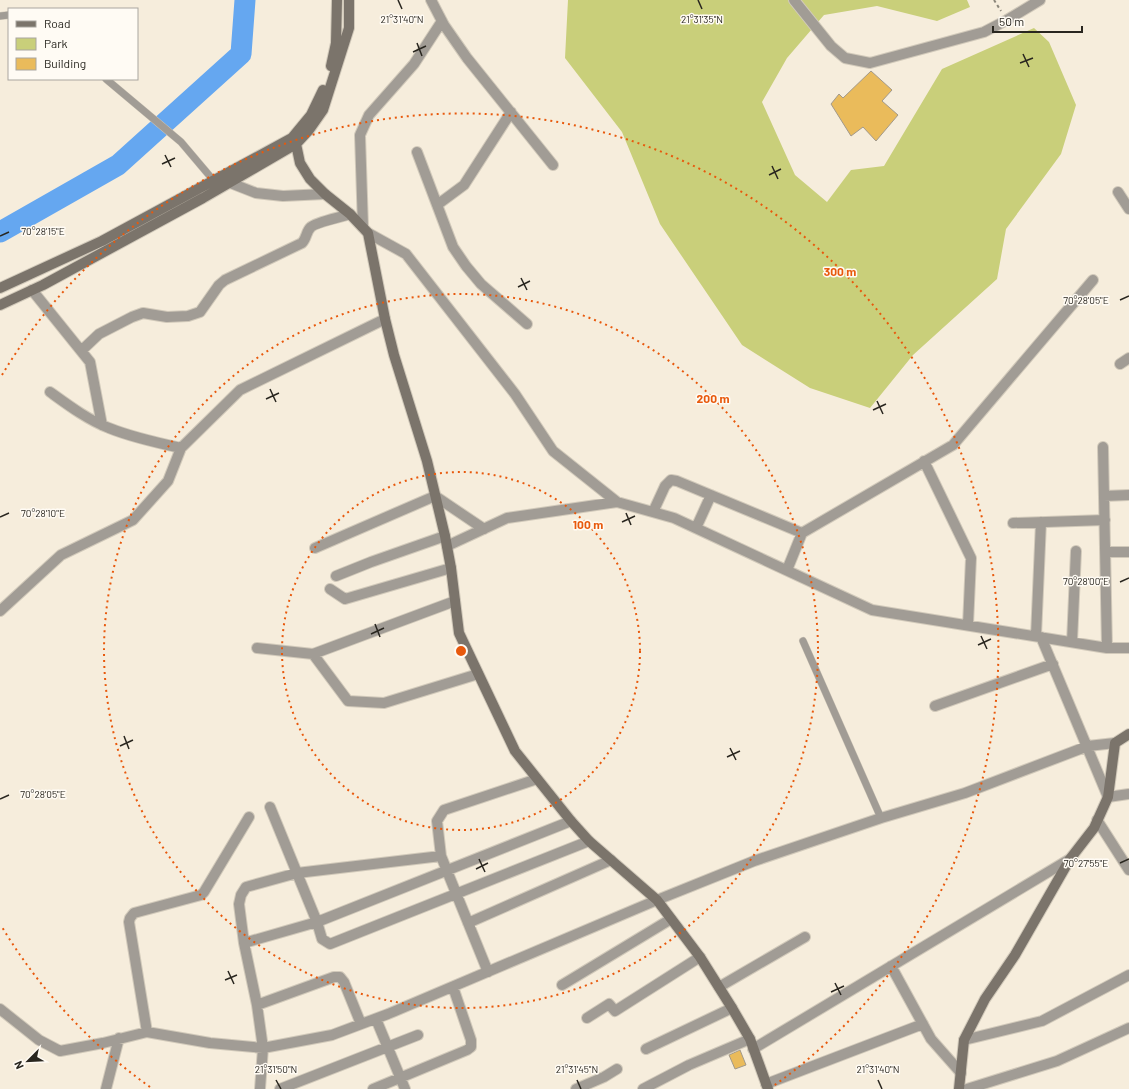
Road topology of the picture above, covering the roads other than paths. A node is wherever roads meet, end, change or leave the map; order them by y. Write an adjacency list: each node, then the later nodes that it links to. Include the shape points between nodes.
1 (338, 0): 9 (street, via 336,43 328,80 311,115)
2 (349, 0): 9 (street, via 349,28 323,110 309,130)
3 (431, 0): 6 (street)
4 (794, 0): 5 (street, via 831,46 845,58 870,63 984,32)
5 (1040, 0)
6 (442, 21): 8 (street, via 467,58); 19 (street, via 414,64 370,115 360,135)
7 (107, 80): 12 (lane, via 181,142)
8 (511, 112): 11 (street); 16 (street, via 464,185)
9 (294, 141): 12 (street); 13 (street); 15 (street, via 300,163 310,179)
10 (417, 152): 16 (street)
11 (553, 165)
12 (214, 181): 21 (street, via 102,241)
13 (228, 182): 15 (street, via 256,193 283,196); 22 (street)
14 (1118, 192): 17 (street)
15 (325, 194): 18 (street)
16 (437, 205): 25 (street, via 453,247 466,266 481,284)
17 (1129, 209)
18 (350, 214): 19 (street); 26 (street, via 313,225 302,243 225,280 200,312 188,316 167,317 143,313 100,334)
19 (366, 230): 24 (street); 36 (street, via 406,254 515,394 553,451)
20 (1093, 280): 31 (street, via 953,445)
21 (0, 288)
22 (32, 290): 23 (street); 26 (street)
23 (0, 305)
24 (385, 320): 30 (street, via 240,390); 34 (street, via 427,460)
25 (527, 324)
26 (81, 350): 28 (street, via 91,367)
27 (50, 392): 28 (street)
28 (102, 425): 30 (street)
29 (1103, 447): 35 (street)
30 (181, 448): 54 (street, via 168,481 133,520 61,555)
31 (924, 461): 43 (street); 55 (street, via 971,558)
32 (711, 495): 37 (street, via 671,480); 41 (street); 43 (street)
33 (1129, 495): 35 (street)
34 (435, 496): 42 (street); 44 (street); 45 (street)
35 (1104, 496): 38 (street)
36 (617, 502): 37 (street); 42 (street, via 506,518)
37 (653, 512): 41 (street)
38 (1105, 520): 39 (street); 47 (street)
39 (1041, 522): 40 (street); 56 (street)
40 (1013, 523)
41 (696, 528): 50 (street)
42 (484, 529): 44 (street)
43 (802, 533): 50 (street)
44 (446, 541): 49 (street); 51 (street, via 371,562)
45 (315, 548)
46 (1076, 551): 58 (street)
47 (1105, 552): 48 (street); 60 (street)
48 (1129, 552)
49 (451, 568): 52 (street, via 345,600); 53 (street)
50 (787, 570): 55 (street, via 872,610)
51 (336, 576)
52 (330, 589)
53 (455, 601): 62 (street); 64 (street, via 459,633)
54 (0, 611)
55 (968, 625): 56 (street)
56 (1039, 637): 58 (street); 63 (street)
57 (803, 641): 74 (lane)
58 (1072, 642): 60 (street)
59 (257, 648): 62 (street)
60 (1107, 648): 61 (street)
61 (1129, 648)
62 (313, 654): 64 (street, via 348,701 384,703)
63 (1053, 664): 65 (street); 68 (street)
64 (478, 674): 69 (street, via 515,751)
65 (935, 706)
66 (1129, 734): 67 (street)
67 (1115, 743): 68 (street); 71 (street)
68 (1088, 746): 71 (street); 74 (street, via 965,793)
69 (537, 779): 76 (street); 78 (street, via 444,810 437,821)
70 (1129, 794): 71 (street)
71 (1108, 797): 75 (street)
72 (270, 807): 83 (street)
73 (249, 817): 106 (street, via 201,895 134,913 130,918)
74 (882, 818): 85 (street, via 754,861)
75 (1097, 820): 79 (street, via 1094,828); 82 (street)
76 (571, 821): 77 (street); 81 (street)
77 (589, 841): 80 (street); 84 (street)
78 (442, 856): 81 (street); 83 (street)
79 (1070, 859): 92 (street); 109 (street, via 1015,955 985,999)
80 (611, 860): 85 (street); 88 (street)
81 (447, 870): 84 (street); 87 (street)
82 (1129, 870)
83 (297, 873): 87 (street); 90 (street, via 246,888 239,904)
84 (456, 893): 87 (street, via 330,944 322,939); 88 (street)
85 (657, 900): 86 (street); 93 (street)
86 (671, 920): 91 (street); 95 (street)
87 (316, 922): 90 (street)
88 (468, 923): 93 (street)
89 (805, 937): 97 (street)
90 (244, 944): 98 (street)
91 (700, 957): 97 (street); 101 (street, via 615,1011 609,1004)
92 (892, 966): 104 (street); 110 (street)
93 (488, 972): 96 (street)
94 (1129, 975): 109 (street, via 1042,1021)
95 (562, 985)
96 (453, 987): 102 (street); 116 (street, via 471,1040 471,1047)
97 (719, 987): 99 (street)
98 (257, 1005): 103 (street, via 340,977); 112 (street)
99 (732, 1008): 110 (street); 113 (street)
100 (0, 1009): 108 (street, via 39,1040 60,1051)
101 (587, 1018)
102 (376, 1019): 103 (street); 111 (street)
103 (361, 1024): 112 (street, via 332,1035)
104 (923, 1024): 115 (street, via 931,1039); 117 (street)
105 (1129, 1028): 126 (street, via 1057,1061)
106 (147, 1032): 108 (street); 112 (street, via 210,1043)
107 (418, 1035): 111 (street)
108 (119, 1038): 118 (street)
109 (964, 1040): 115 (street)
110 (752, 1044): 117 (street); 124 (street, via 689,1065)
111 (387, 1046): 116 (street); 120 (street)
112 (263, 1048): 119 (street)
113 (646, 1049)
114 (617, 1069): 123 (street)
115 (961, 1073): 125 (street)
116 (401, 1077): 121 (street); 122 (street)
117 (767, 1087)
118 (106, 1089)
119 (260, 1089)
120 (280, 1089)
121 (373, 1089)
122 (405, 1089)
123 (576, 1089)
124 (643, 1089)
125 (959, 1089)
126 (967, 1089)

